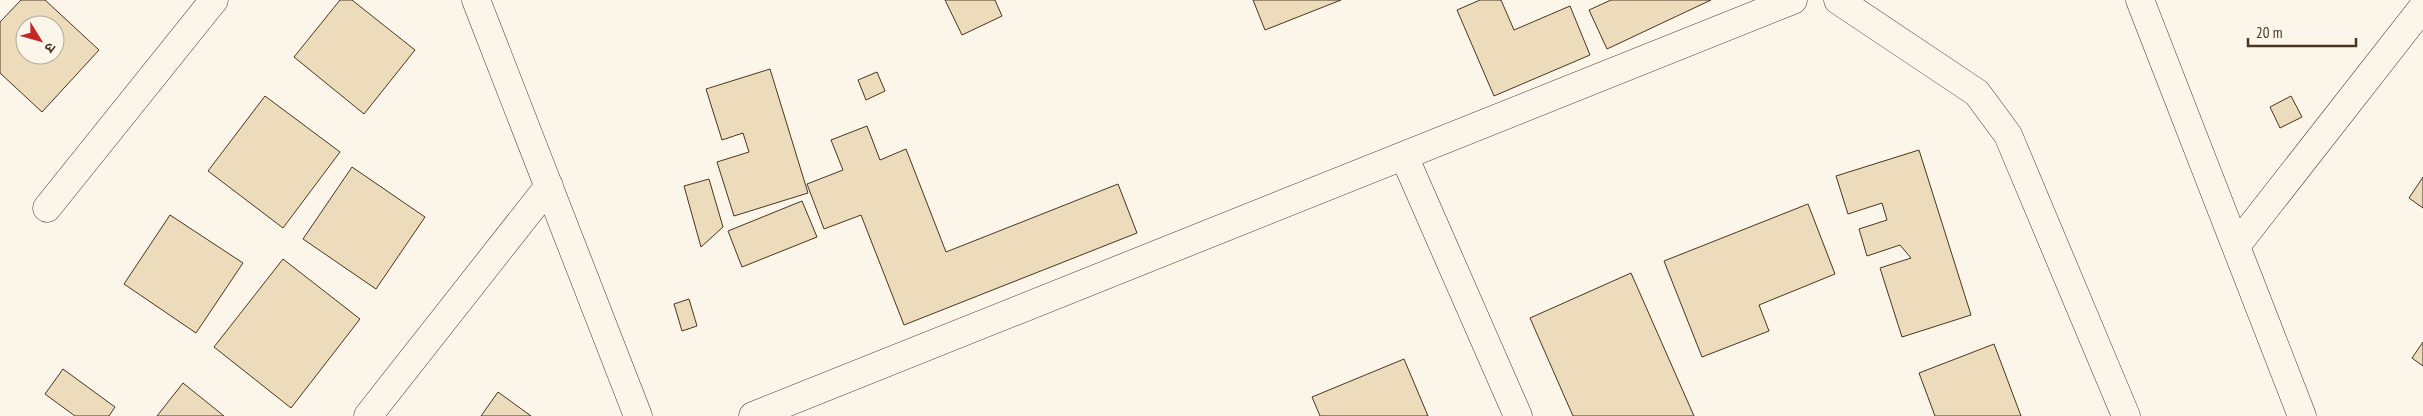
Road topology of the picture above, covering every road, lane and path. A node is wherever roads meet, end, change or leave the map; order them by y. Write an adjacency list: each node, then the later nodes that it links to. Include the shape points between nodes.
1 (214, 0): 9 (street)
2 (476, 0): 8 (street)
3 (1793, 0): 7 (street)
4 (1838, 0): 15 (street, via 1977,93 2008,134)
5 (2140, 0): 10 (street)
6 (2423, 7): 10 (street)
7 (1404, 156): 13 (street); 14 (street)
8 (549, 186): 11 (street); 12 (street)
9 (47, 208)
10 (2236, 246): 16 (street)
11 (368, 416)
12 (638, 416)
13 (753, 416)
14 (1518, 416)
15 (2126, 416)
16 (2302, 416)

